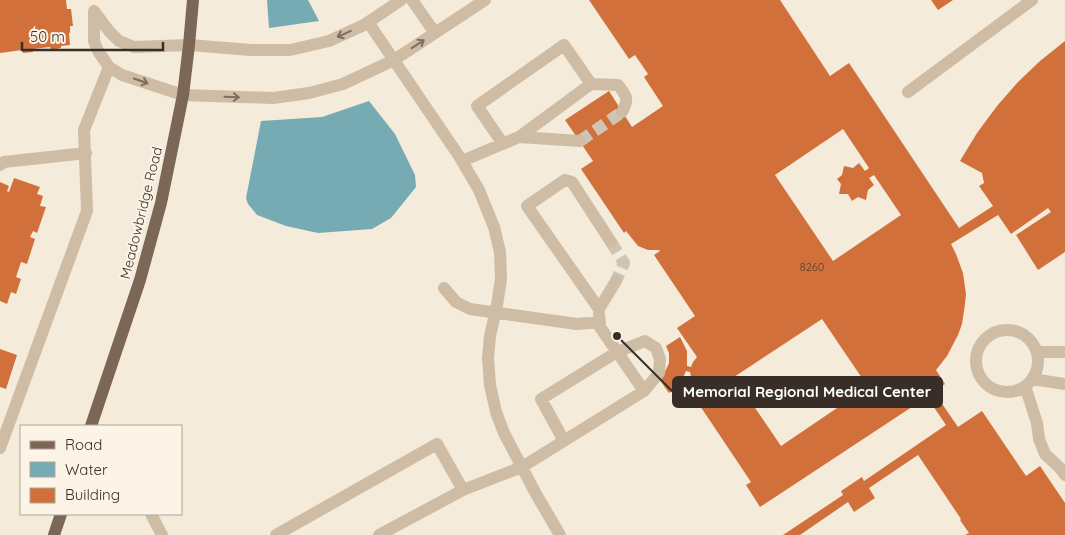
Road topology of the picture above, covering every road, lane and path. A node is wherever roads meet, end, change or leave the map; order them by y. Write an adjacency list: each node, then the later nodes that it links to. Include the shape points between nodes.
1 (193, 0): 9 (main road, Meadowbridge Road)
2 (400, 0): 7 (street)
3 (412, 0): 8 (street)
4 (485, 0): 8 (street)
5 (1032, 0): 13 (street)
6 (94, 5): 9 (street, via 109,31 119,41 134,47); 11 (street, via 94,41)
7 (368, 22): 9 (street, one-way to 9, via 329,41 290,50); 10 (street)
8 (435, 33): 10 (street, one-way to 8)
9 (189, 45): 14 (main road, Meadowbridge Road)
10 (394, 60): 14 (street, one-way to 10, via 273,98 308,93 343,84); 20 (street)
11 (108, 67): 14 (street, one-way to 14, via 122,75); 19 (street, via 84,130)
12 (591, 84): 15 (street, via 618,85 626,94 627,103); 16 (street); 18 (street, via 564,45 477,106)
13 (908, 92)
14 (183, 95): 33 (main road, Meadowbridge Road, via 161,204 140,280)
15 (622, 112)
16 (519, 137): 17 (street); 18 (street)
17 (580, 141)
18 (503, 144): 20 (street)
19 (86, 152): 21 (street); 35 (street, via 87,211)
20 (462, 161): 25 (street, via 479,190 500,252 501,279)
21 (0, 164)
22 (611, 242): 26 (street, via 572,182 565,180 527,206)
23 (616, 281): 26 (street)
24 (444, 288): 25 (street, via 464,307)
25 (495, 312): 26 (street, via 577,324); 36 (street, via 490,336 490,386 504,433)
26 (599, 315): 27 (street, via 600,327)
27 (617, 352): 32 (street); 32 (street, via 645,341 656,348 660,359 659,373); 34 (street, via 541,399)
28 (1037, 352): 29 (street); 30 (street, via 1036,371); 30 (street, via 1025,336 1005,330 987,338 977,356 980,376 995,389 1015,391)
29 (1065, 352)
30 (1028, 383): 31 (street); 37 (street, via 1039,440 1045,454)
31 (1065, 384)
32 (644, 391): 34 (street)
33 (91, 425)
34 (564, 441): 36 (street)
35 (0, 448)
36 (522, 467): 38 (street); 45 (street)
37 (1065, 475)
38 (464, 490): 43 (street, via 437,444); 44 (street)
39 (61, 515): 41 (main road)
40 (152, 515): 42 (street)
41 (54, 535)
42 (162, 535)
43 (276, 535)
44 (379, 535)
45 (560, 535)

